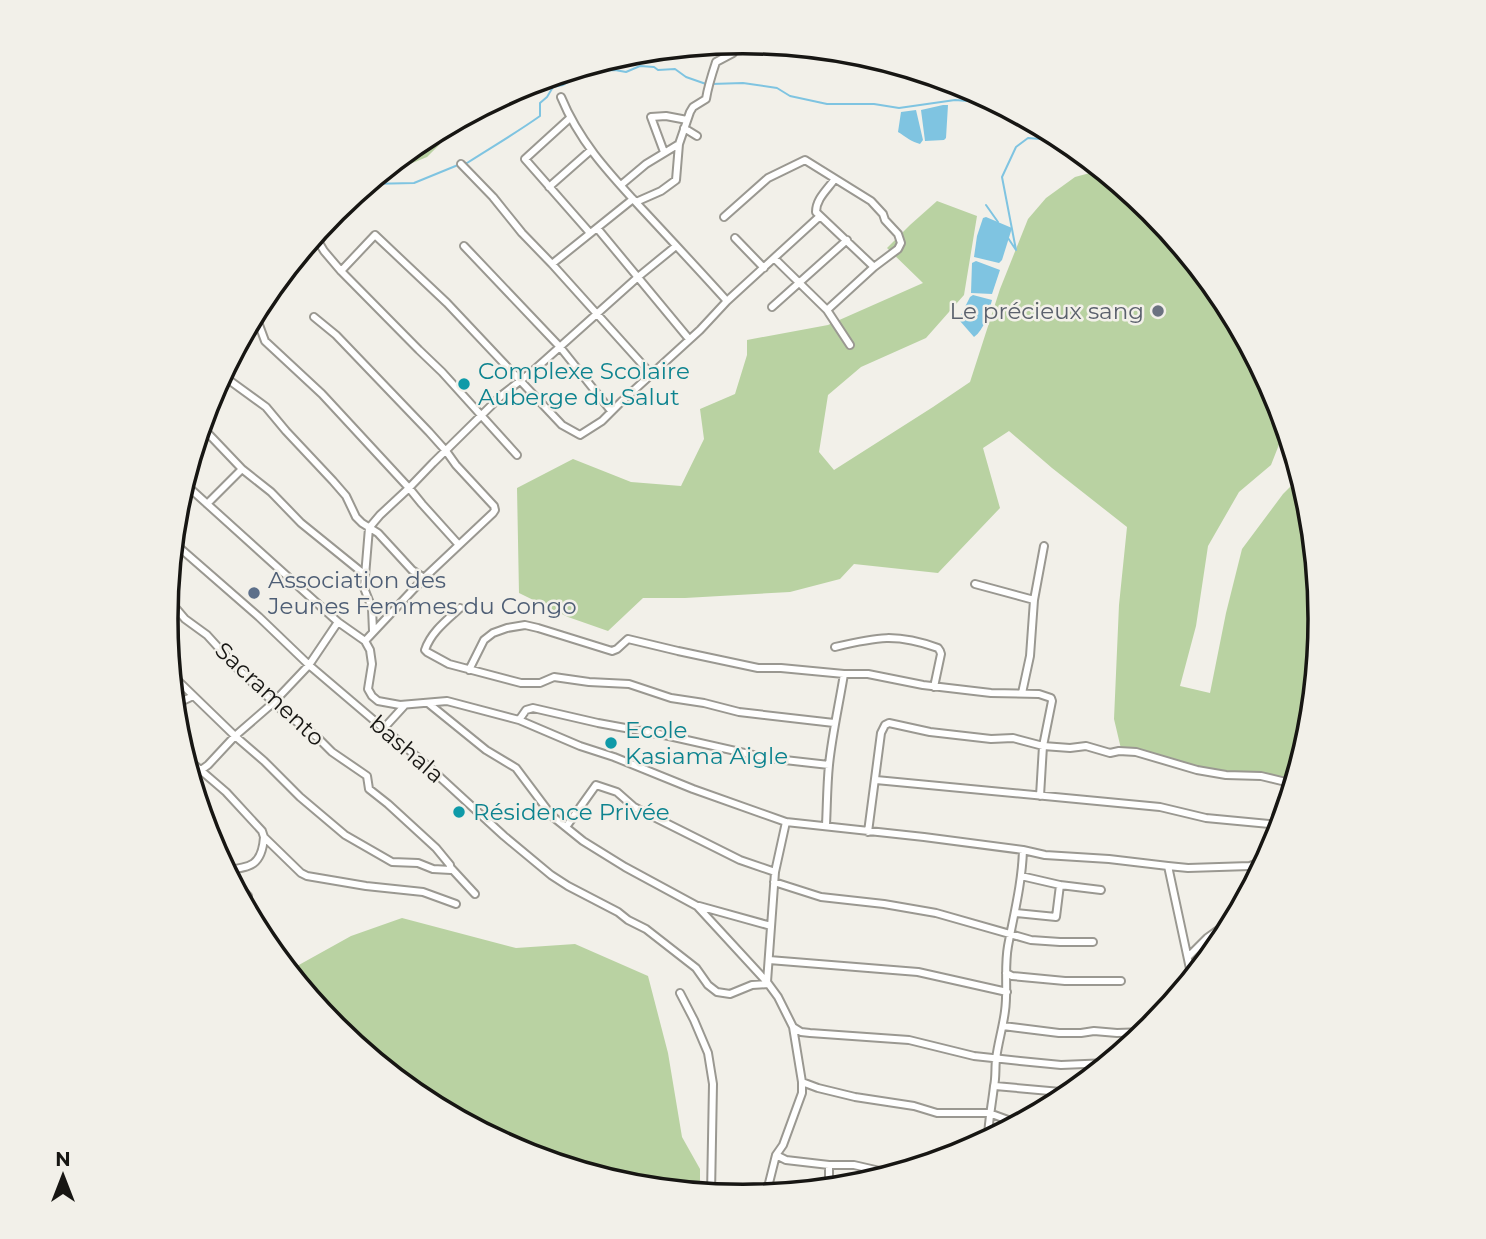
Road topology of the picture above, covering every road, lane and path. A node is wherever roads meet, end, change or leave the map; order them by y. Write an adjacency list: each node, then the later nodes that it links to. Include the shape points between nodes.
1 (729, 54): 4 (street, via 716,62 706,99 693,107)
2 (561, 97): 3 (street)
3 (570, 118): 8 (street); 13 (street, via 525,159)
4 (687, 120): 5 (street); 9 (street, via 651,117)
5 (684, 128): 6 (street); 7 (street)
6 (696, 136)
7 (679, 144): 9 (street); 14 (street, via 676,180)
8 (591, 150): 12 (street); 13 (street)
9 (664, 152): 12 (street)
10 (461, 164): 25 (street)
11 (834, 180): 15 (street, via 816,207); 16 (street, via 805,160 768,178); 26 (street, via 871,201 901,240 898,249)
12 (621, 185): 14 (street)
13 (549, 187): 18 (street)
14 (635, 200): 17 (street); 23 (street)
15 (820, 216): 20 (street); 24 (street)
16 (724, 217)
17 (597, 228): 18 (street); 29 (street)
18 (590, 233): 25 (street)
19 (735, 237): 27 (street)
20 (847, 240): 26 (street); 30 (street)
21 (320, 245): 28 (street)
22 (464, 246): 39 (street)
23 (676, 246): 29 (street); 31 (street)
24 (775, 258): 27 (street); 30 (street)
25 (552, 264): 34 (street)
26 (874, 267): 33 (street)
27 (765, 268): 31 (street)
28 (341, 271): 41 (street, via 377,236); 44 (street)
29 (638, 277): 34 (street); 37 (street)
30 (799, 282): 32 (street); 33 (street)
31 (726, 301): 37 (street)
32 (772, 307)
33 (827, 310): 38 (street)
34 (598, 314): 39 (street); 40 (street)
35 (314, 317): 46 (street)
36 (260, 326): 49 (street, via 265,341)
37 (689, 339): 40 (street)
38 (849, 345)
39 (559, 347): 41 (street); 43 (street)
40 (651, 374): 43 (street)
41 (519, 380): 43 (street, via 562,425 580,436); 44 (street)
42 (230, 382): 52 (street, via 266,407)
43 (611, 411)
44 (481, 415): 46 (street); 47 (street)
45 (209, 435): 48 (street)
46 (446, 451): 49 (street); 53 (street, via 495,508)
47 (517, 455)
48 (242, 469): 51 (street); 56 (street)
49 (410, 488): 52 (street); 53 (street)
50 (193, 491): 51 (street)
51 (207, 504): 62 (street)
52 (369, 528): 56 (street); 57 (street)
53 (459, 545): 57 (street)
54 (1044, 546): 59 (street)
55 (183, 550): 66 (street, bashala)
56 (364, 574): 63 (street)
57 (424, 578): 63 (street)
58 (975, 584): 59 (street)
59 (1034, 600): 71 (street)
60 (460, 608): 67 (street, via 442,624 425,650)
61 (178, 611): 74 (street, Sacramento)
62 (338, 622): 64 (street); 66 (street)
63 (373, 631): 64 (street)
64 (365, 640): 76 (street, via 372,664 368,686 372,696)
65 (835, 647): 70 (street, via 896,638 938,648 941,654)
66 (309, 665): 74 (street); 79 (street, bashala)
67 (468, 670): 68 (street, via 484,640 525,625 612,651 628,639 758,668); 78 (street, via 525,684 554,677 629,684 739,712)
68 (844, 674): 70 (street); 78 (street)
69 (182, 685): 72 (street)
70 (934, 687): 71 (street)
71 (1022, 693): 81 (street, via 1051,698)
72 (193, 696): 73 (street); 80 (street)
73 (184, 700)
74 (274, 702): 80 (street); 97 (street, Sacramento, via 364,773 369,789 434,846)
75 (428, 703): 76 (street); 77 (street, via 447,701); 91 (street, via 516,768 552,816)
76 (407, 705): 79 (street)
77 (519, 720): 82 (street, via 533,708 766,758); 88 (street)
78 (834, 723): 82 (street)
79 (384, 728): 117 (street, bashala, via 551,875 646,929 696,968 717,992 730,994)
80 (235, 736): 84 (street); 97 (street, via 322,816 362,846 392,862)
81 (1043, 746): 85 (street, via 890,723 881,733); 86 (street, via 1136,752 1197,771); 87 (street)
82 (829, 765): 90 (street)
83 (197, 767): 84 (street)
84 (201, 770): 93 (street)
85 (876, 780): 87 (street); 92 (street)
86 (1284, 782)
87 (1040, 796): 89 (street, via 1160,807 1206,818)
88 (786, 822): 90 (street); 99 (street)
89 (1269, 824)
90 (826, 825): 92 (street)
91 (566, 827): 99 (street, via 596,785 740,860); 106 (street, via 625,867)
92 (868, 832): 94 (street)
93 (264, 836): 98 (street, via 257,862); 105 (street, via 307,876 423,892)
94 (1023, 850): 96 (street); 100 (street)
95 (1252, 865): 96 (street)
96 (1168, 866): 112 (street)
97 (451, 868): 104 (street, Sacramento)
98 (235, 869)
99 (775, 872): 101 (street)
100 (1021, 876): 102 (street); 107 (street)
101 (774, 882): 108 (street); 110 (street, via 821,897 936,913)
102 (1060, 885): 103 (street); 107 (street, via 1056,917)
103 (1101, 890)
104 (475, 894)
105 (456, 904)
106 (697, 906): 108 (street); 117 (street)
107 (1015, 913): 110 (street)
108 (771, 926): 113 (street)
109 (1213, 933): 112 (street)
110 (1010, 934): 111 (street, via 1031,940); 115 (street)
111 (1093, 943)
112 (1189, 956): 114 (street)
113 (769, 960): 117 (street); 118 (street, via 918,972)
114 (1190, 965)
115 (1006, 973): 116 (street, via 1065,981); 118 (street)
116 (1121, 981)
117 (768, 983): 121 (street)
118 (1007, 992): 120 (street)
119 (680, 993): 135 (street, via 708,1053 713,1084)
120 (1003, 1026): 122 (street, via 1059,1033); 123 (street)
121 (793, 1027): 123 (street, via 801,1032 909,1040); 125 (street)
122 (1128, 1033)
123 (996, 1058): 124 (street); 126 (street)
124 (1092, 1064)
125 (802, 1082): 128 (street, via 937,1113); 131 (street, via 797,1111)
126 (995, 1086): 127 (street); 128 (street)
127 (1053, 1091)
128 (989, 1113): 129 (street); 130 (street)
129 (1006, 1119)
130 (988, 1128)
131 (776, 1155): 132 (street); 136 (street)
132 (829, 1165): 133 (street); 134 (street)
133 (872, 1169)
134 (829, 1178)
135 (710, 1184)
136 (769, 1184)

